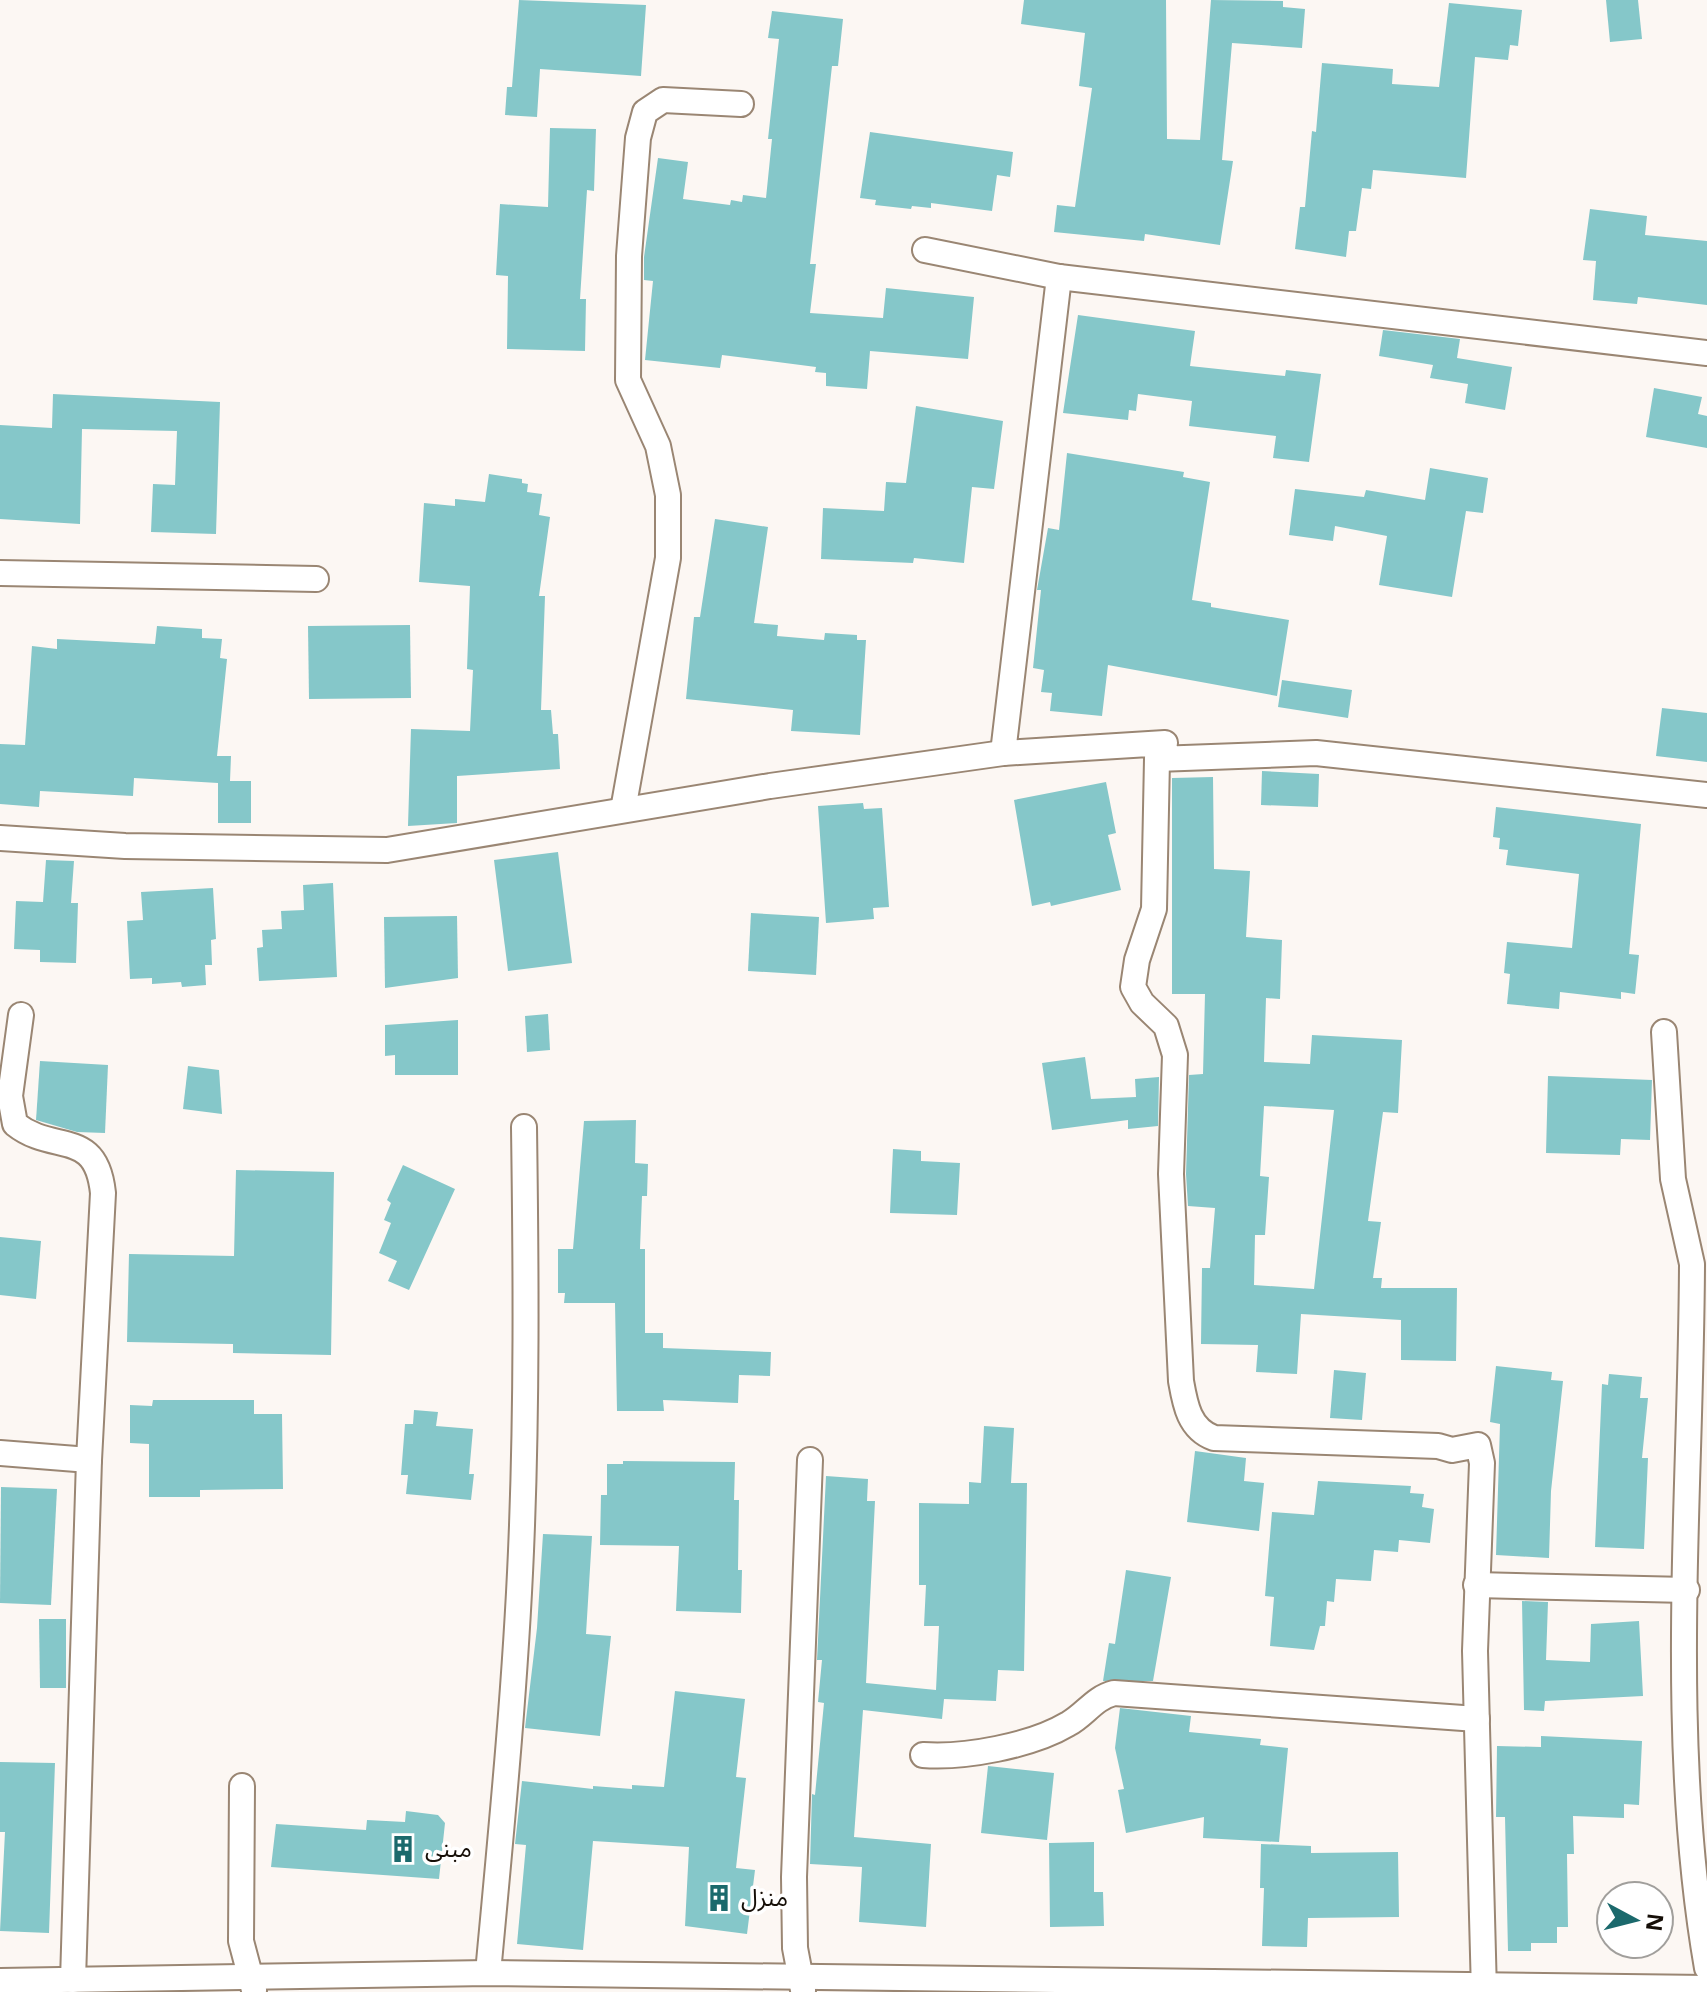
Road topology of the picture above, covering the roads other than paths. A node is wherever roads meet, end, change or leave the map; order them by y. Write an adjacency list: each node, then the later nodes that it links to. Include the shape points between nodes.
1 (741, 104): 10 (street, via 663,100 645,112 638,138 629,256 628,380 658,446 668,495 668,558)
2 (925, 250): 3 (street)
3 (1059, 277): 4 (street); 7 (street)
4 (1707, 353)
5 (0, 573): 6 (street)
6 (316, 579)
7 (1003, 753): 8 (street, via 1165,743); 10 (street)
8 (1157, 759): 9 (street, via 1316,753); 18 (street, via 1154,909 1133,987 1166,1026 1175,1055 1171,1174 1186,1409 1202,1434 1214,1438 1452,1450 1478,1445 1482,1463)
9 (1707, 795)
10 (623, 810): 11 (street, via 387,850 125,846)
11 (0, 838)
12 (21, 1015): 16 (street, via 10,1096 15,1124 28,1135 89,1153 100,1168)
13 (1664, 1032): 19 (street, via 1673,1179 1692,1264)
14 (524, 1127): 24 (street, via 521,1551)
15 (0, 1453): 16 (street)
16 (89, 1460): 25 (street)
17 (810, 1460): 28 (street, via 794,1877 795,1948)
18 (1476, 1585): 19 (street); 20 (street)
19 (1687, 1590): 23 (street, via 1686,1788)
20 (1477, 1719): 21 (street, via 1114,1693 1053,1732 973,1755); 31 (street)
21 (923, 1755)
22 (242, 1786): 27 (street, via 241,1941)
23 (1707, 1968)
24 (488, 1973): 27 (street); 28 (street)
25 (73, 1980): 26 (street); 27 (street)
26 (0, 1981)
27 (252, 1984)
28 (803, 1984): 29 (street)
29 (1125, 1988): 31 (street)
30 (1707, 1988): 31 (street)
31 (1484, 1989)

